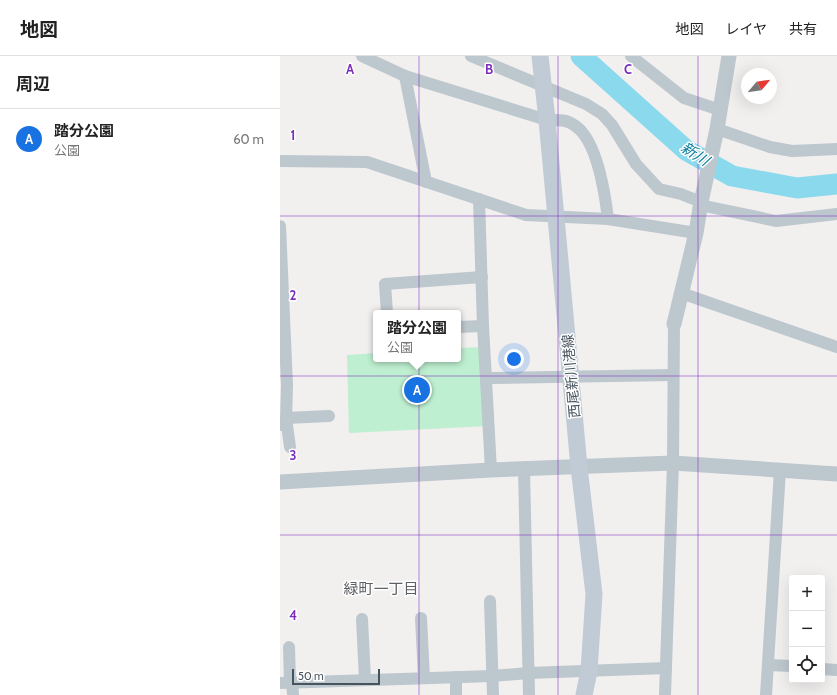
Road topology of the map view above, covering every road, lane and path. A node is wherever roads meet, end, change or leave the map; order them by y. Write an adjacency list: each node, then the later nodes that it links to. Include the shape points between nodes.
1 (362, 56): 6 (street)
2 (471, 56): 5 (street)
3 (631, 56): 7 (street, via 684,98)
4 (729, 56): 7 (street)
5 (542, 71): 8 (main road, 西尾新川港線); 14 (street, via 602,114 636,164 658,189 681,194)
6 (405, 76): 8 (street); 12 (street)
7 (720, 110): 9 (street)
8 (547, 120): 16 (main road, 西尾新川港線); 17 (street, via 565,120 575,125 586,138 604,188)
9 (717, 130): 10 (street, via 770,147 792,151); 14 (street)
10 (837, 149)
11 (280, 161): 12 (street, via 367,162)
12 (426, 182): 13 (street)
13 (479, 199): 16 (street, via 526,215); 20 (street)
14 (700, 204): 15 (street, via 776,221); 19 (street)
15 (837, 214)
16 (556, 216): 17 (street); 28 (main road, 西尾新川港線)
17 (608, 219): 19 (street)
18 (280, 226): 31 (street, via 287,385)
19 (696, 233): 21 (street)
20 (482, 277): 22 (street, via 385,284); 24 (street)
21 (681, 292): 23 (street); 26 (street)
22 (387, 310)
23 (674, 324): 27 (street)
24 (484, 326): 25 (street); 36 (street)
25 (461, 327)
26 (837, 347)
27 (674, 375): 28 (street); 33 (street)
28 (571, 377): 29 (street); 34 (main road, 西尾新川港線)
29 (490, 378)
30 (329, 416): 31 (street)
31 (283, 421): 32 (street)
32 (290, 447)
33 (673, 463): 34 (street); 37 (street); 46 (street)
34 (580, 467): 35 (street); 49 (main road, 西尾新川港線, via 594,594)
35 (524, 469): 36 (street); 50 (street)
36 (491, 470): 39 (street)
37 (780, 470): 38 (street); 44 (street)
38 (837, 474)
39 (280, 482)
40 (490, 601): 51 (street)
41 (421, 618): 53 (street)
42 (362, 619): 54 (street)
43 (289, 647): 55 (street)
44 (768, 665): 45 (street); 62 (street)
45 (789, 666)
46 (666, 668): 49 (street); 61 (street)
47 (825, 668): 48 (street)
48 (837, 670)
49 (589, 671): 50 (street); 60 (main road, 西尾新川港線)
50 (529, 673): 51 (street); 59 (street)
51 (492, 676): 52 (street); 58 (street)
52 (456, 677): 53 (street); 57 (street)
53 (424, 678): 54 (street)
54 (365, 680): 55 (street)
55 (287, 683): 56 (street)
56 (293, 695)
57 (456, 695)
58 (493, 695)
59 (529, 695)
60 (584, 695)
61 (665, 695)
62 (766, 695)

